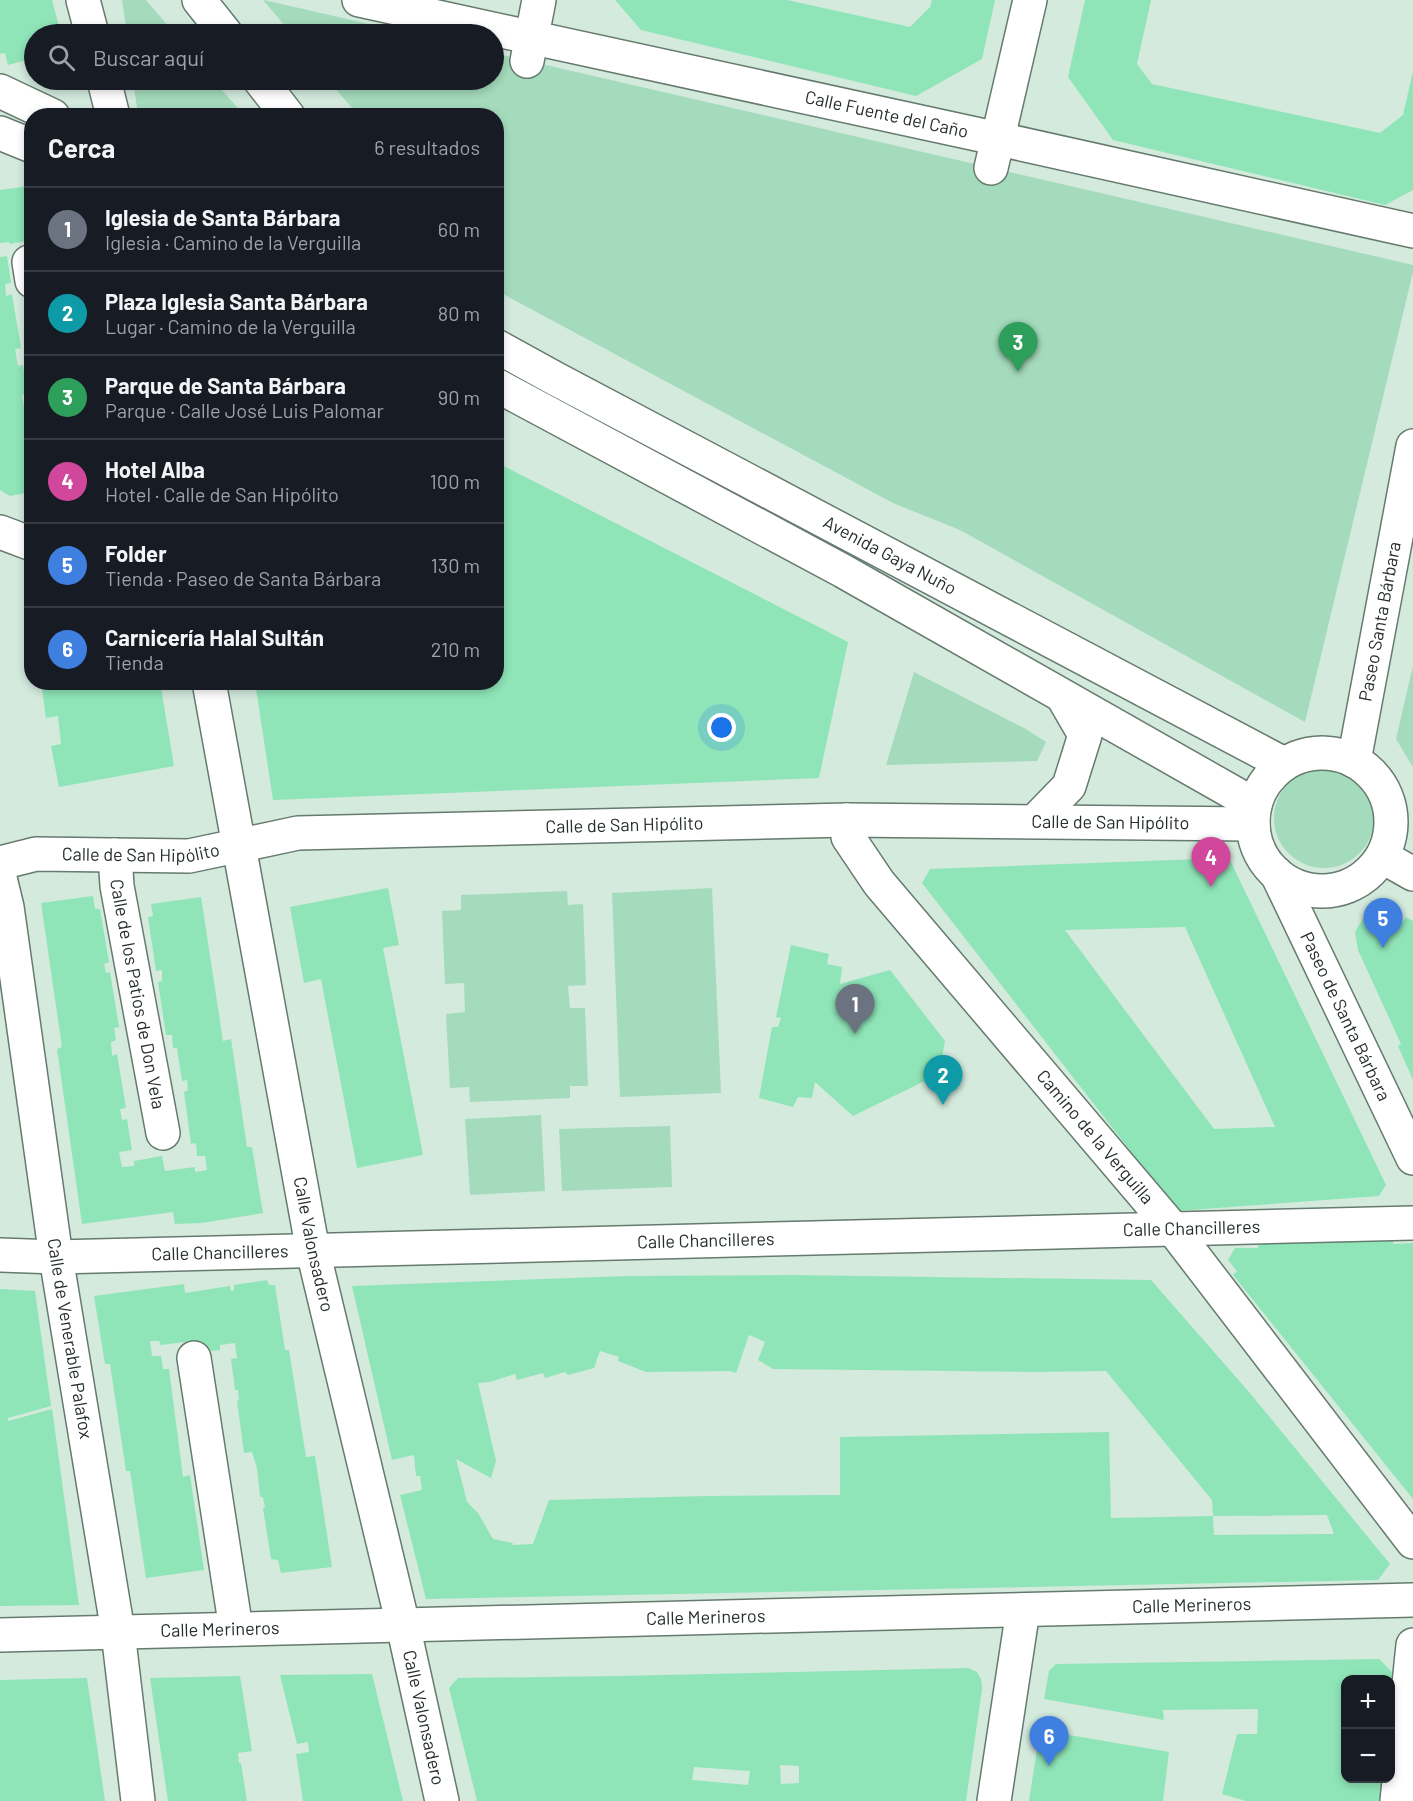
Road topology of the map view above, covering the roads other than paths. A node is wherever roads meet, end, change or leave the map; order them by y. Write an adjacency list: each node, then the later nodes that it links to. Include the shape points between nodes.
1 (83, 0): 6 (street)
2 (199, 0): 7 (street)
3 (359, 0): 8 (street, Calle Fuente del Caño)
4 (539, 0): 10 (street)
5 (1030, 0): 19 (street)
6 (89, 24)
7 (218, 24)
8 (442, 24)
9 (504, 42): 10 (street, Calle Fuente del Caño)
10 (529, 49): 19 (street, Calle Fuente del Caño)
11 (106, 90): 15 (street)
12 (268, 90): 16 (street)
13 (0, 91): 14 (street)
14 (36, 108)
15 (111, 108)
16 (282, 108)
17 (0, 133): 18 (street)
18 (24, 143)
19 (995, 153): 20 (street, Calle Fuente del Caño)
20 (1413, 231)
21 (504, 351): 29 (street, Avenida Gaya Nuño)
22 (504, 389): 27 (street, Avenida Gaya Nuño, via 843,571)
23 (1412, 455): 28 (street, Paseo Santa Bárbara)
24 (0, 532): 25 (street)
25 (24, 541)
26 (211, 690): 33 (street, Calle Valonsadero)
27 (1062, 696): 30 (street, Avenida Gaya Nuño); 32 (street, via 1085,735 1069,786)
28 (1354, 761): 29 (street, via 1331,753 1307,754); 35 (street, via 1372,774 1385,793 1391,814 1390,836)
29 (1284, 764): 30 (street, via 1261,790)
30 (1254, 815): 32 (street, Calle de San Hipólito); 37 (street, via 1256,842 1264,860)
31 (847, 820): 32 (street, Calle de San Hipólito); 33 (street, Calle de San Hipólito, via 298,833); 43 (street, Camino de la Verguilla, via 848,837 879,883)
32 (1035, 821)
33 (238, 845): 34 (street, Calle de San Hipólito, via 189,856); 44 (street, Calle Valonsadero)
34 (115, 855): 36 (street, Calle de San Hipólito, via 36,854); 40 (street, Calle de los Patios de Don Vela, via 117,886)
35 (1383, 857): 37 (street, via 1370,873 1334,891 1313,891); 38 (street)
36 (0, 863)
37 (1277, 874): 41 (street, Paseo de Santa Bárbara)
38 (1413, 874)
39 (0, 878): 46 (street, Calle de Venerable Palafox)
40 (162, 1133)
41 (1413, 1158)
42 (1413, 1224): 43 (street, Calle Chancilleres)
43 (1173, 1229): 44 (street, Calle Chancilleres); 48 (street, Camino de la Verguilla)
44 (313, 1251): 46 (street, Calle Chancilleres); 51 (street, Calle Valonsadero)
45 (0, 1255): 46 (street, Calle Chancilleres)
46 (56, 1257): 53 (street, Calle de Venerable Palafox)
47 (194, 1358): 52 (street)
48 (1413, 1542)
49 (1413, 1600): 50 (street, Calle Merineros)
50 (1023, 1610): 51 (street, Calle Merineros); 59 (street)
51 (403, 1625): 52 (street, Calle Merineros); 58 (street, Calle Valonsadero)
52 (236, 1629): 53 (street, Calle Merineros)
53 (118, 1632): 54 (street, Calle Merineros); 57 (street, Calle de Venerable Palafox)
54 (0, 1635)
55 (1413, 1645): 56 (street)
56 (1407, 1756): 60 (street)
57 (138, 1801)
58 (442, 1801)
59 (994, 1801)
60 (1397, 1801)

